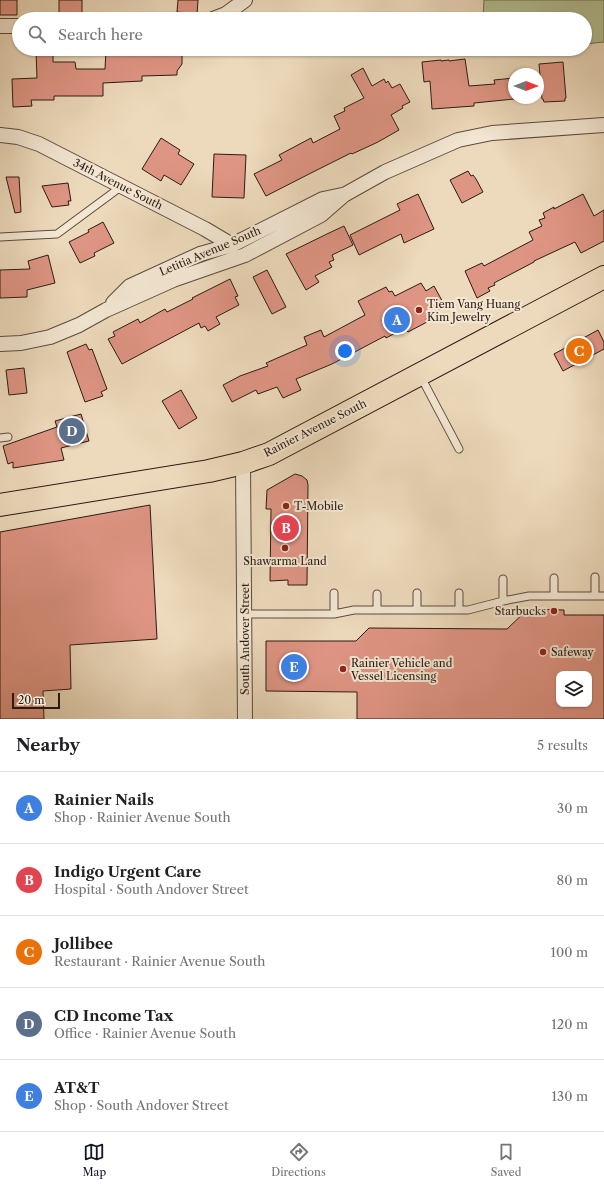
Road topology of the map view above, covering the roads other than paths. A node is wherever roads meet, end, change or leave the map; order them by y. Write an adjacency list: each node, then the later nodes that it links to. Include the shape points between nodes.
1 (245, 0): 2 (street)
2 (229, 12)
3 (0, 26): 4 (street)
4 (12, 26)
5 (604, 125): 8 (street, Letitia Avenue South, via 492,133 458,140 385,172)
6 (0, 135): 7 (street, 34th Avenue South, via 18,137 39,144)
7 (122, 186): 9 (lane, via 57,234); 10 (street, 34th Avenue South)
8 (344, 195): 10 (street, Letitia Avenue South, via 323,200); 12 (street, Letitia Avenue South, via 322,215 245,254 173,280)
9 (0, 238)
10 (232, 244): 12 (street, Letitia Avenue South, via 200,254 130,286)
11 (604, 277): 14 (main road, Rainier Avenue South)
12 (106, 310): 13 (street, Letitia Avenue South, via 50,337)
13 (0, 344)
14 (420, 373): 17 (lane); 18 (main road, Rainier Avenue South, via 269,454)
15 (0, 438): 16 (lane)
16 (8, 438)
17 (459, 450)
18 (243, 463): 19 (main road, Rainier Avenue South, via 209,471); 34 (street, South Andover Street)
19 (0, 505)
20 (595, 577): 28 (lane)
21 (554, 578): 27 (lane)
22 (504, 579): 30 (lane)
23 (334, 593): 35 (lane)
24 (377, 594): 31 (lane)
25 (417, 594): 32 (lane)
26 (459, 594): 33 (lane)
27 (554, 596): 28 (lane); 30 (lane, via 529,596)
28 (595, 596): 29 (lane)
29 (604, 596)
30 (503, 601): 33 (lane)
31 (377, 610): 32 (lane); 35 (lane, via 354,610)
32 (417, 610): 33 (lane)
33 (459, 610)
34 (245, 614): 35 (lane); 36 (street, South Andover Street)
35 (334, 614)
36 (245, 719)

